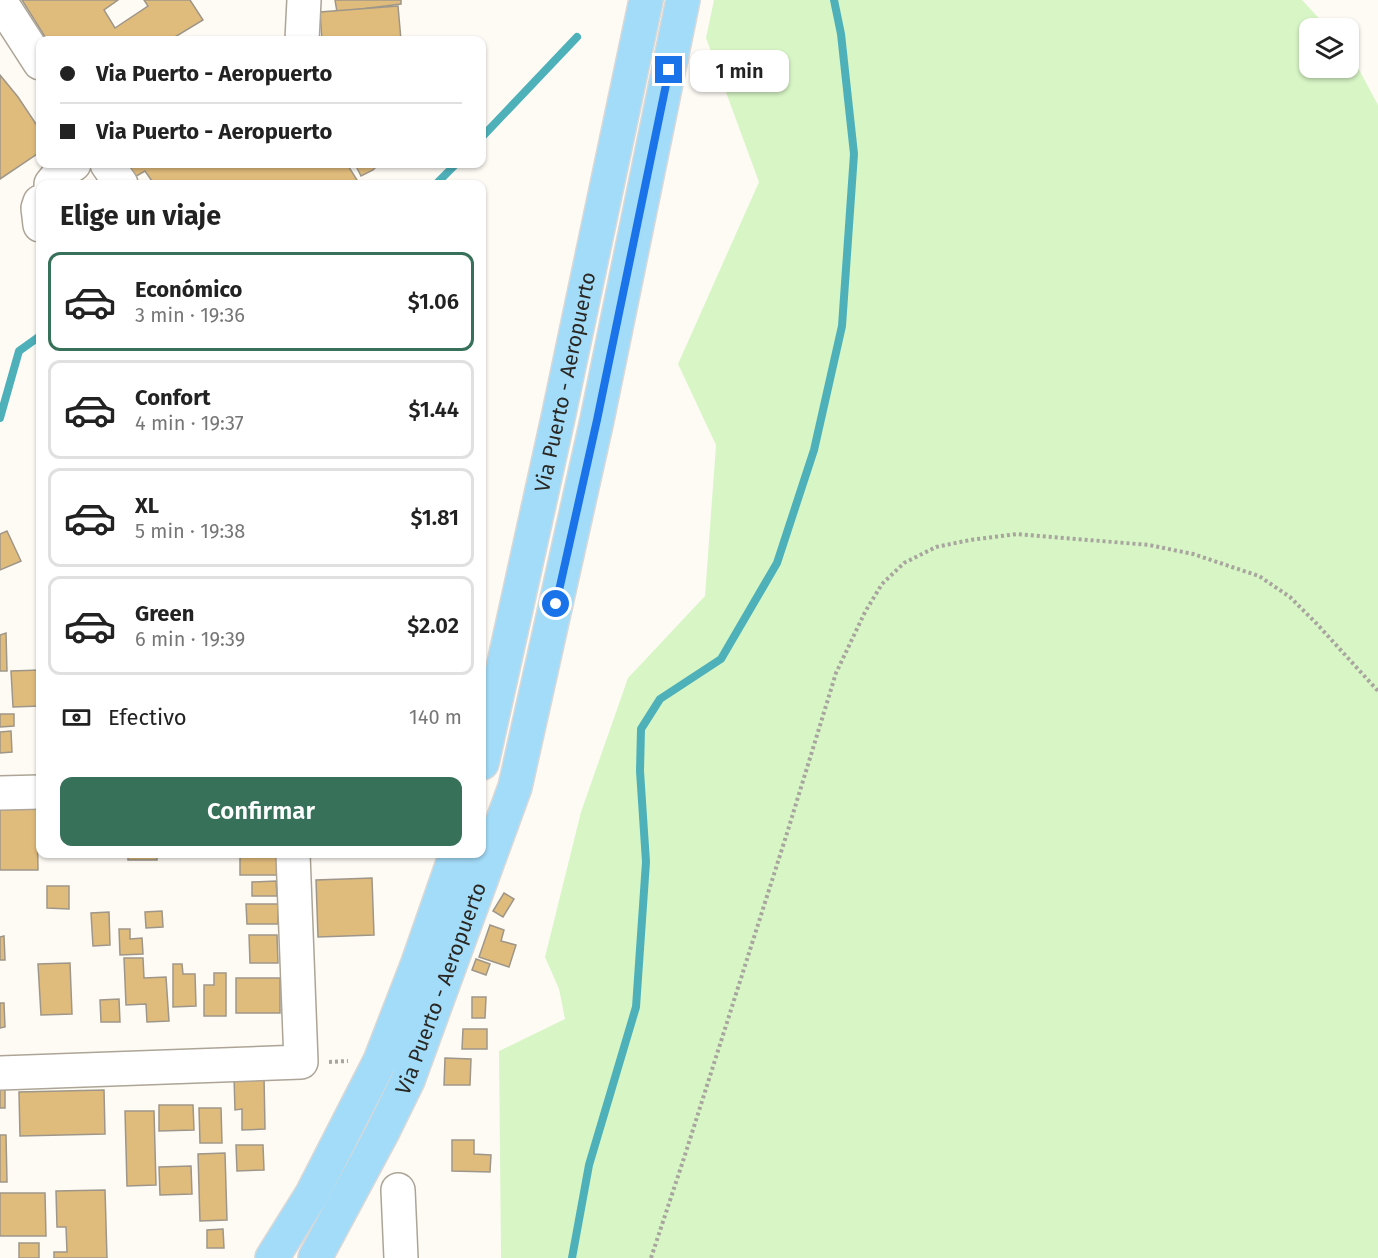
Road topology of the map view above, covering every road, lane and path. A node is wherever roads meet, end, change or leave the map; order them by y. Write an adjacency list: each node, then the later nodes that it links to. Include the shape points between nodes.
1 (304, 0): 5 (street)
2 (646, 0): 10 (main road, Via Puerto - Aeropuerto)
3 (683, 0): 20 (main road, Via Puerto - Aeropuerto, via 597,420 515,787 408,1080)
4 (0, 1): 6 (street)
5 (302, 36)
6 (36, 57)
7 (68, 168): 8 (street)
8 (54, 180)
9 (1378, 691): 22 (path, via 1290,597 1259,576 1193,554 1149,545 1017,534 936,547 904,563 882,584 836,673)
10 (486, 745)
11 (36, 792): 12 (street)
12 (0, 793)
13 (293, 858): 16 (street)
14 (455, 858): 15 (main road, Via Puerto - Aeropuerto)
15 (380, 1061): 16 (path); 19 (main road, Via Puerto - Aeropuerto, via 312,1194)
16 (301, 1062): 17 (street)
17 (0, 1073)
18 (398, 1190): 21 (street)
19 (272, 1258)
20 (315, 1258)
21 (401, 1258)
22 (651, 1258)

